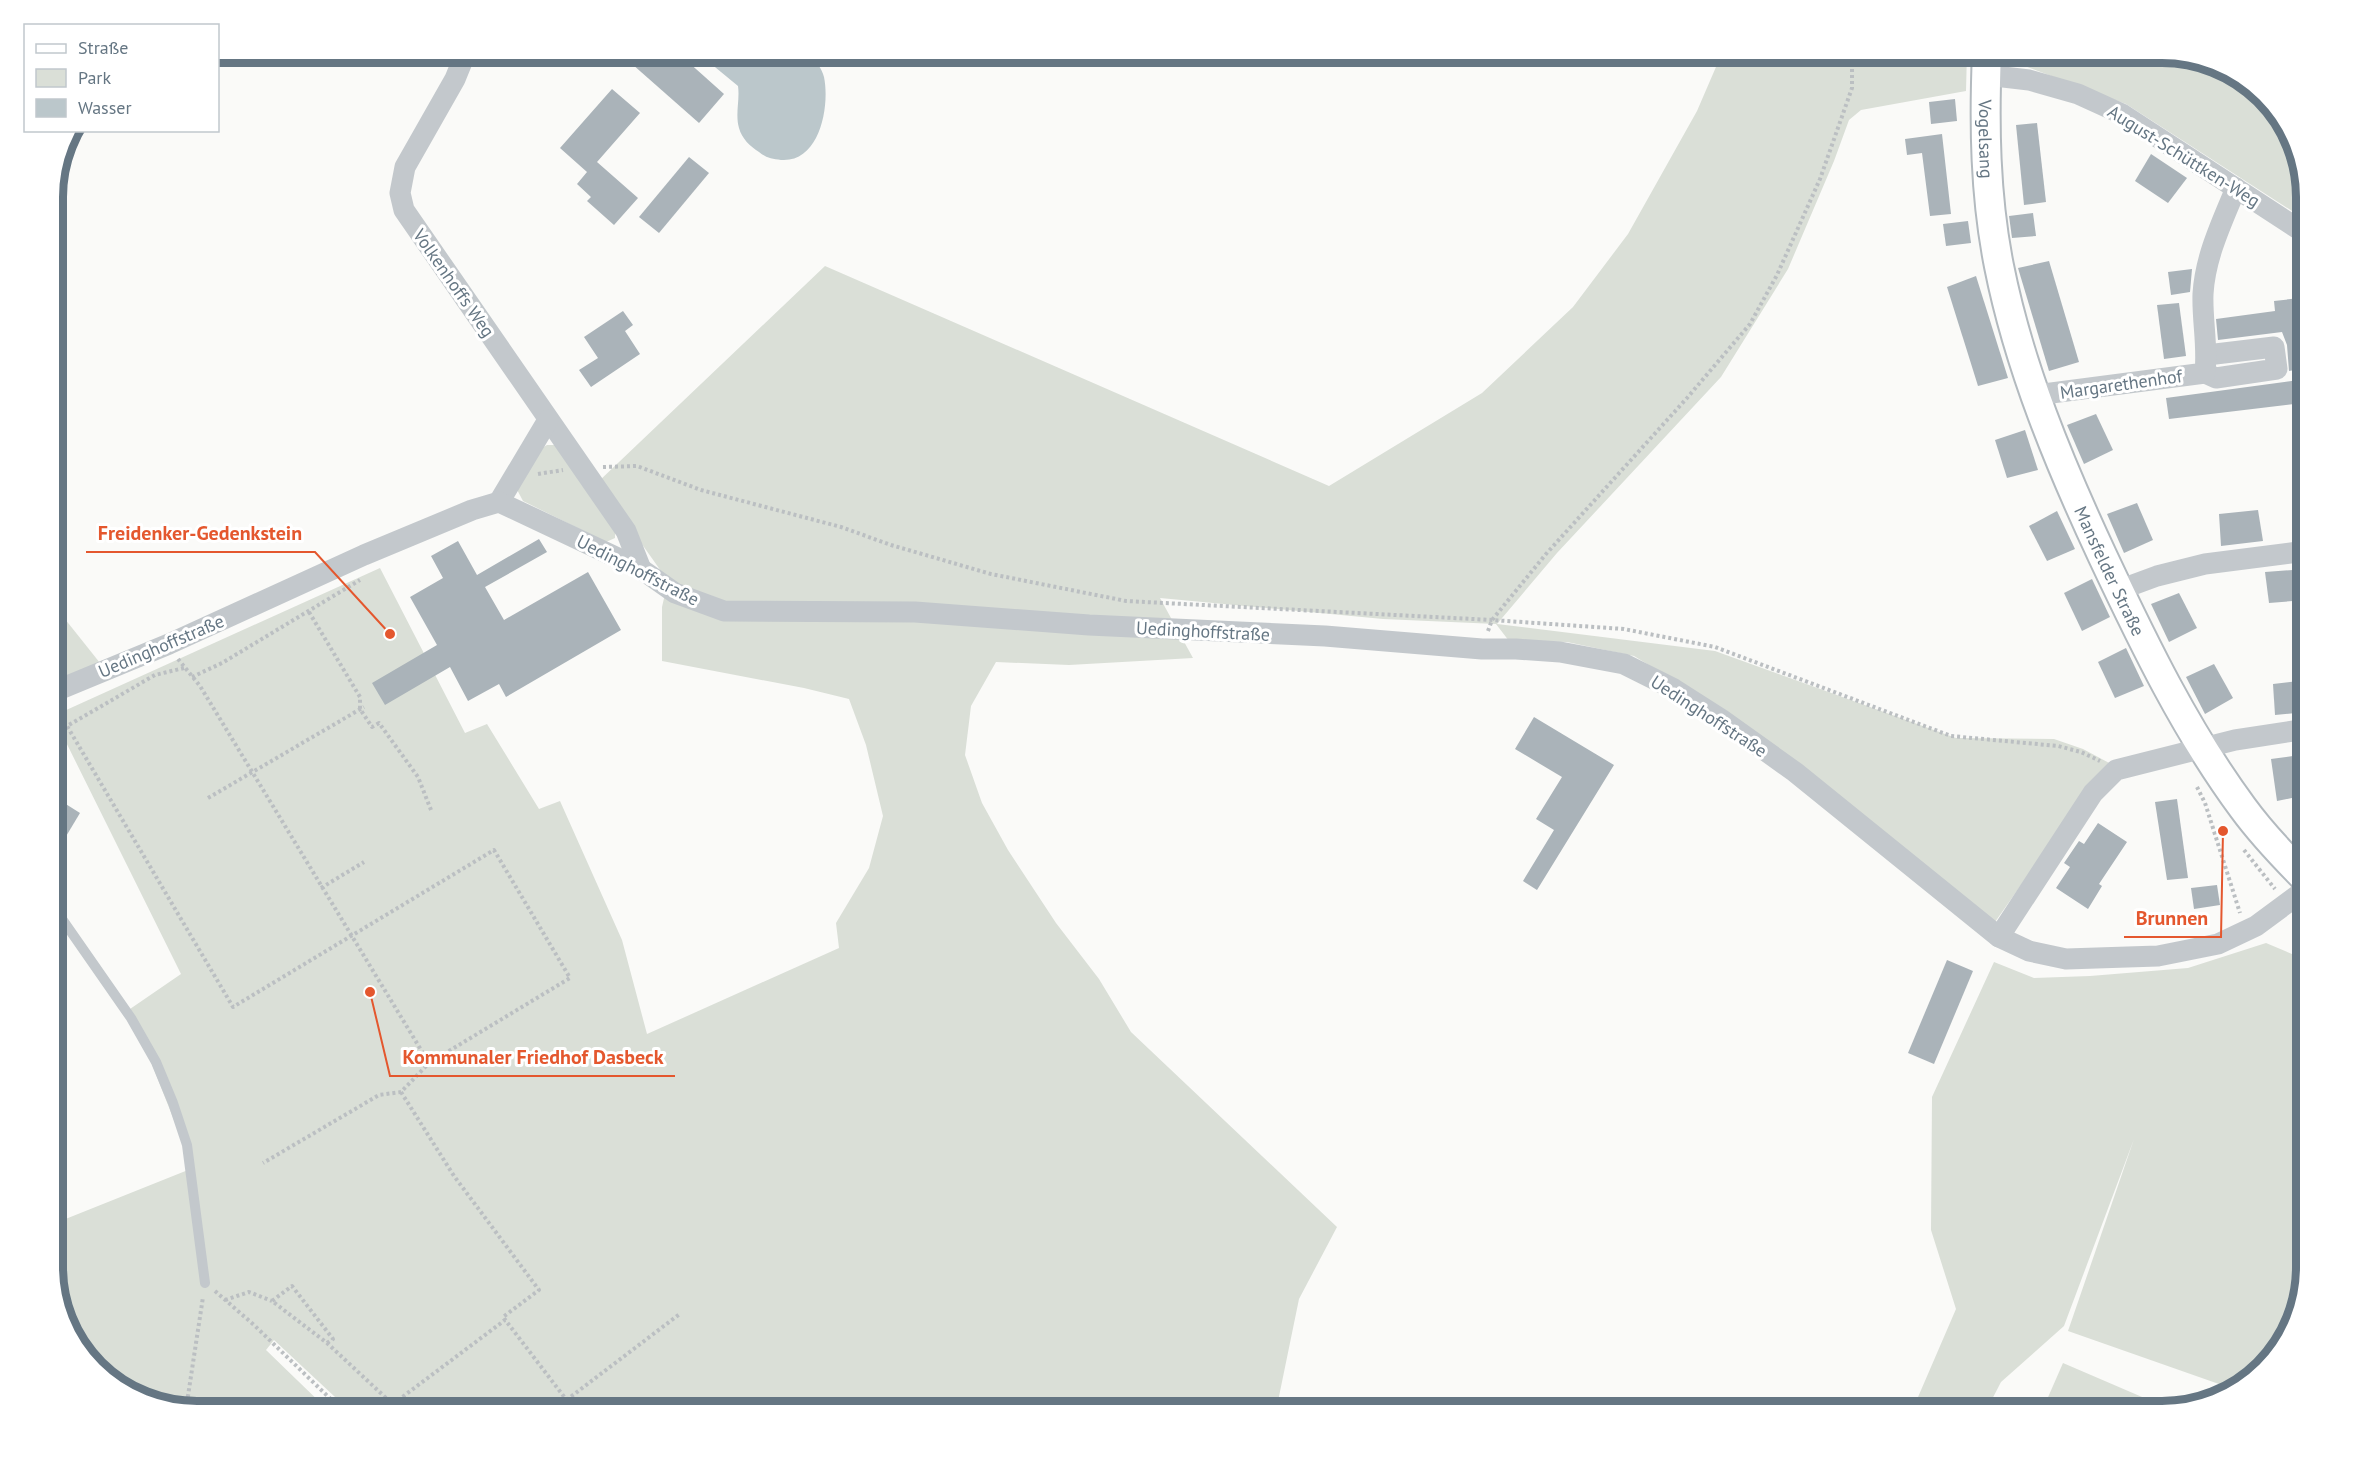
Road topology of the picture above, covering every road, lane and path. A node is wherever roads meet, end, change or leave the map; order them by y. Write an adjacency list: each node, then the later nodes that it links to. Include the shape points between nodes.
1 (462, 63): 8 (street, Volkenhoffs Weg, via 405,167 400,193 404,210)
2 (1851, 63): 17 (path, via 1852,88 1820,179 1777,275 1750,324)
3 (1987, 64): 4 (street, August-Schüttken-Weg, via 2122,114); 5 (street, Vogelsang, via 1987,178)
4 (2236, 188): 6 (street, August-Schüttken-Weg); 7 (street, Margarethenhof, via 2211,249 2203,293 2206,364)
5 (1992, 224): 7 (street, Mansfelder Straße, via 2010,311)
6 (2296, 227)
7 (2036, 395): 15 (street, Mansfelder Straße)
8 (548, 420): 9 (street, Volkenhoffs Weg); 10 (street)
9 (581, 468): 10 (path); 14 (street, Volkenhoffs Weg, via 626,531); 17 (path, via 637,466 701,490 841,527 991,574 1126,601)
10 (514, 477): 11 (street)
11 (499, 502): 13 (street, Uedinghoffstraße); 14 (street, Uedinghoffstraße)
12 (2296, 552): 15 (street, via 2205,564)
13 (364, 555): 16 (path, via 369,575); 18 (street, Uedinghoffstraße)
14 (641, 569): 19 (street, Uedinghoffstraße, via 675,593 724,611 915,612)
15 (2119, 590): 25 (street, Mansfelder Straße)
16 (309, 612): 21 (path); 23 (path, via 360,698)
17 (1492, 620): 19 (path); 26 (path, via 1624,629 1715,647 1951,736 2058,746 2081,752)
18 (169, 644): 20 (path); 22 (street, Uedinghoffstraße)
19 (1482, 649): 37 (street, Uedinghoffstraße, via 1560,652 1624,664 1674,689 1795,772)
20 (184, 668): 21 (path); 36 (path, via 155,675 66,726 233,1007)
21 (192, 677): 27 (path)
22 (63, 688)
23 (362, 708): 27 (path); 29 (path, via 372,727 379,723 418,777)
24 (2296, 731): 25 (street)
25 (2193, 750): 26 (street); 31 (street, Mansfelder Straße); 35 (path, via 2205,803)
26 (2116, 770): 37 (street, via 2093,793)
27 (251, 771): 28 (path); 32 (path)
28 (208, 798)
29 (431, 810)
30 (364, 862): 32 (path)
31 (2296, 868)
32 (321, 888): 36 (path)
33 (2296, 896): 35 (street, Uedinghoffstraße)
34 (63, 920): 41 (lane, via 131,1017 173,1103 187,1145)
35 (2246, 931): 37 (street, Uedinghoffstraße, via 2189,951 2111,958 2066,959 2029,951)
36 (351, 937): 38 (path); 38 (path, via 494,850 570,978)
37 (1999, 937)
38 (429, 1063): 39 (path)
39 (401, 1092): 40 (path, via 379,1095); 45 (path, via 454,1176 539,1290 503,1317)
40 (263, 1163)
41 (205, 1283): 42 (path); 47 (path)
42 (225, 1300): 43 (path, via 249,1292); 49 (path)
43 (272, 1301): 46 (path); 46 (path, via 292,1286 333,1339)
44 (681, 1313): 48 (path)
45 (505, 1320): 48 (path); 51 (path)
46 (327, 1343): 50 (path)
47 (187, 1400)
48 (567, 1400)
49 (331, 1401)
50 (390, 1401)
51 (397, 1401)

